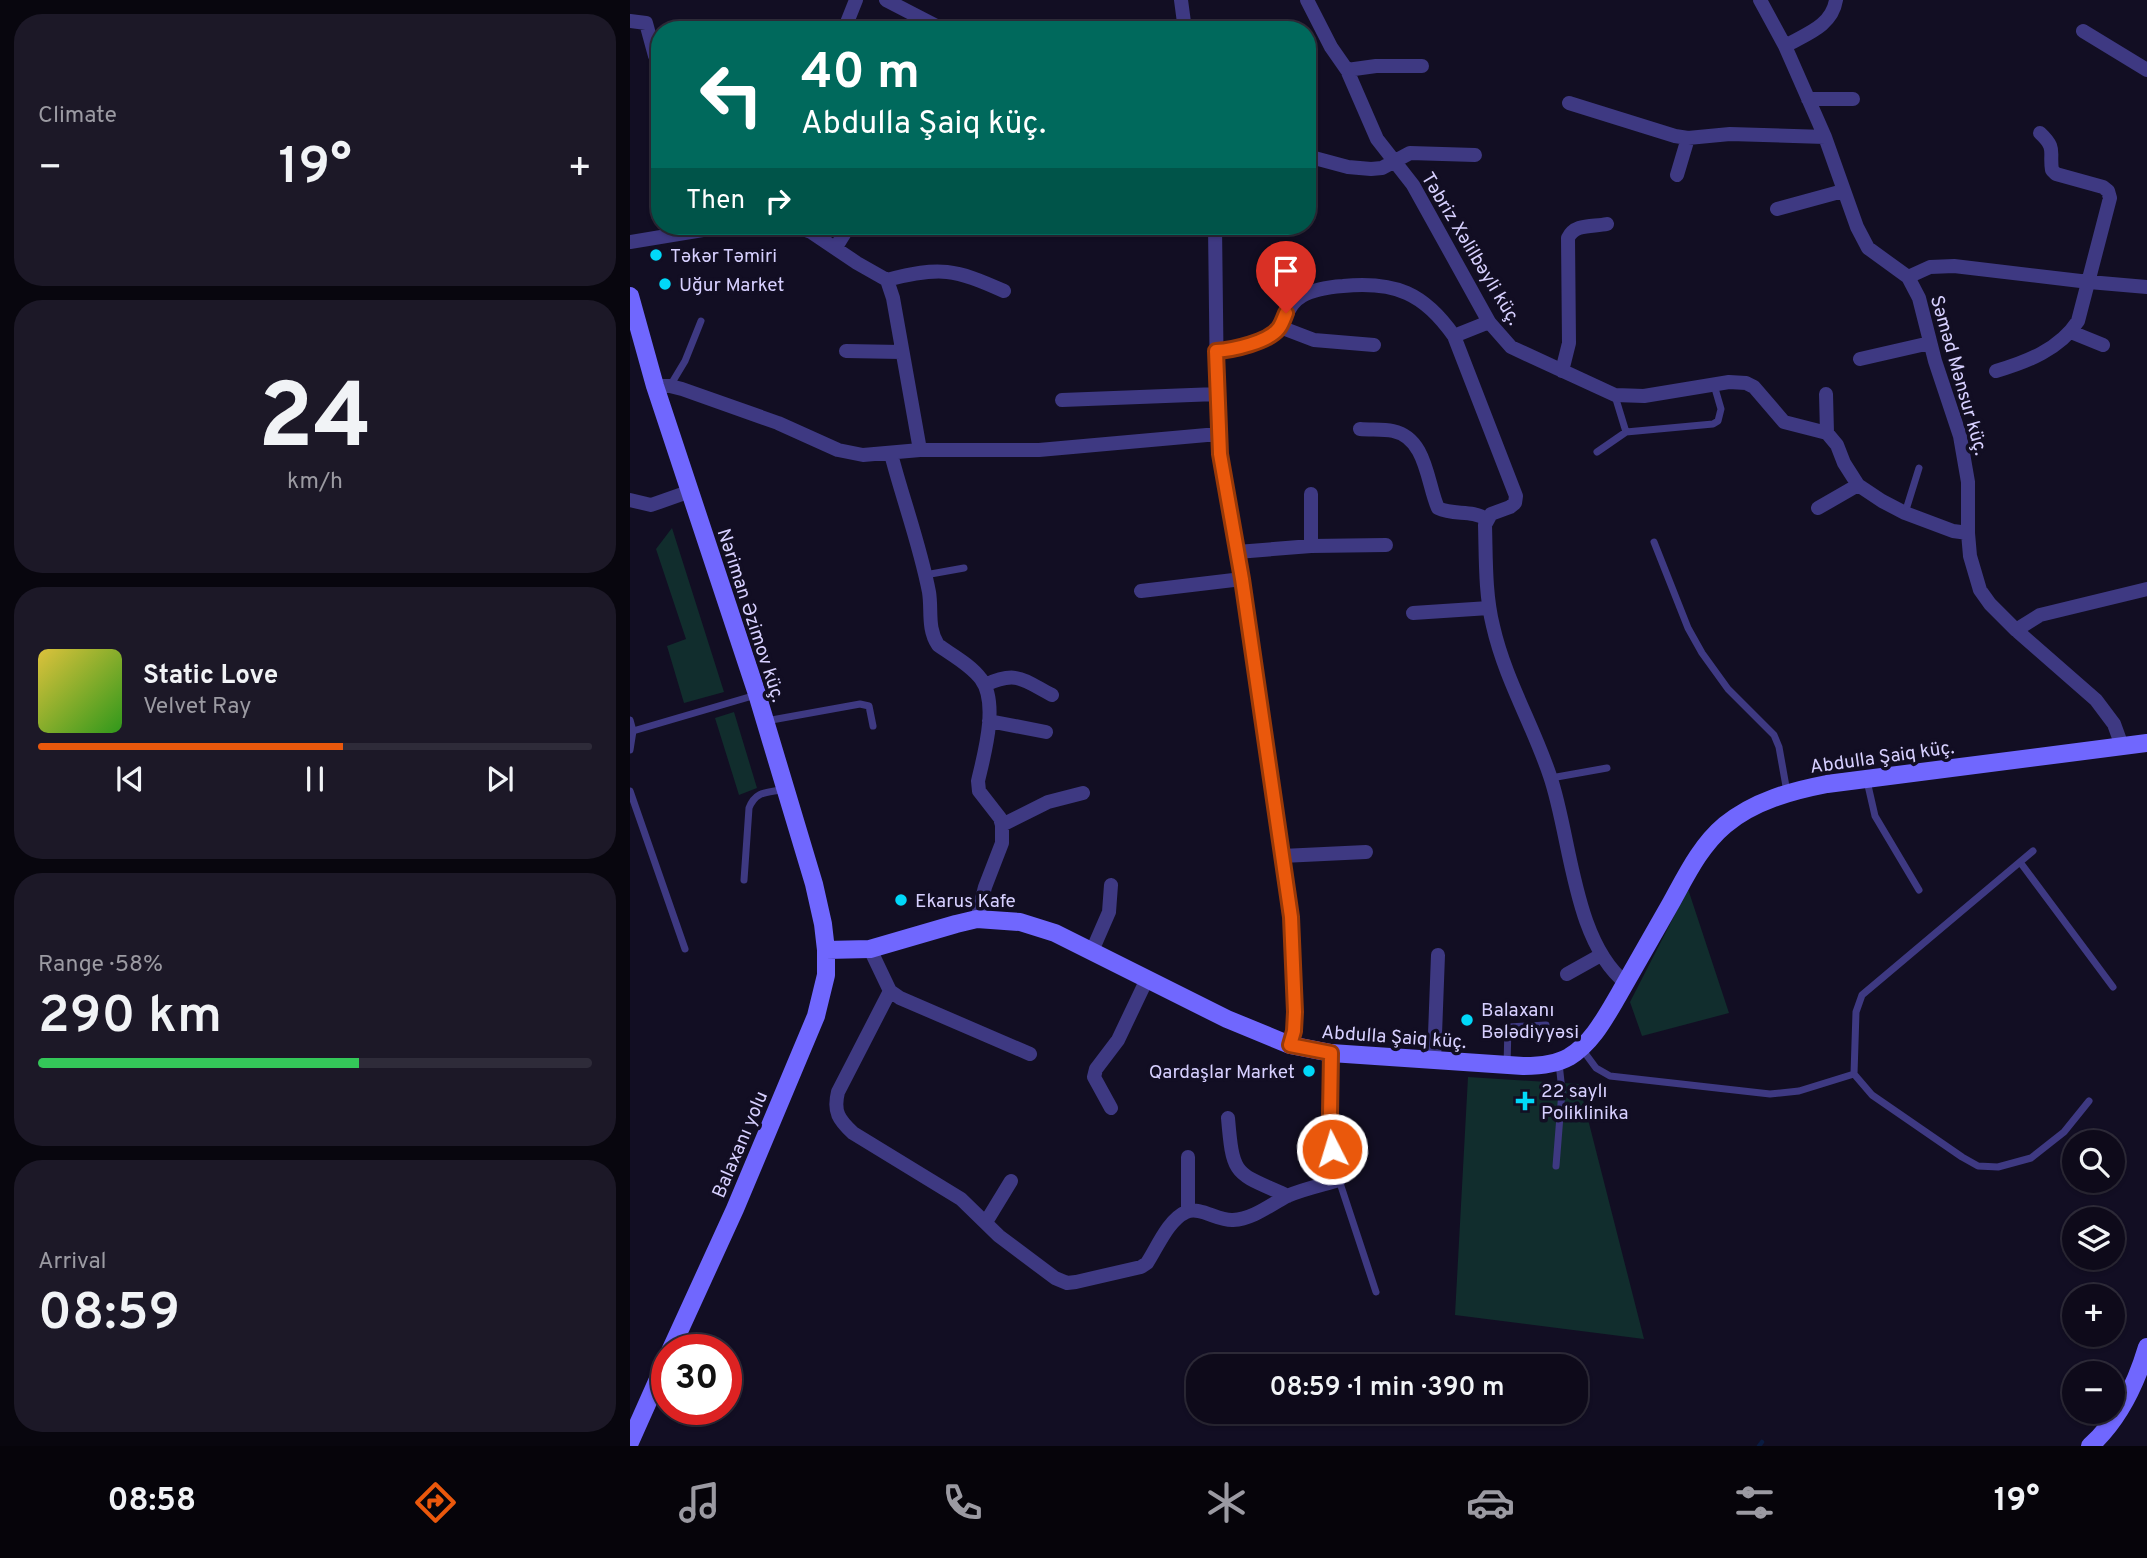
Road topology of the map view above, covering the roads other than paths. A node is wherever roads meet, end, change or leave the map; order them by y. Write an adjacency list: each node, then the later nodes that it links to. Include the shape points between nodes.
1 (856, 0): 8 (street)
2 (886, 0): 9 (street)
3 (1181, 0): 10 (street)
4 (1307, 0): 16 (street, Təbriz Xəlilbəyli küç.)
5 (1760, 0): 13 (street, Səməd Mənsur küç.)
6 (1836, 0): 13 (street, via 1834,11 1822,25)
7 (630, 21): 12 (street, via 646,23)
8 (848, 21)
9 (927, 21)
10 (1184, 21)
11 (2082, 31): 15 (street)
12 (651, 41)
13 (1785, 46): 17 (street, Səməd Mənsur küç.)
14 (1423, 66): 16 (street)
15 (2147, 70)
16 (1347, 71): 25 (street, Təbriz Xəlilbəyli küç., via 1377,139)
17 (1808, 99): 18 (street); 21 (street, Səməd Mənsur küç.)
18 (1853, 99)
19 (1569, 103): 22 (street)
20 (2040, 134): 38 (street, via 2053,149 2056,174 2108,191)
21 (1825, 137): 22 (street, via 1730,134); 27 (street, Səməd Mənsur küç.)
22 (1688, 138): 26 (street)
23 (1475, 155): 25 (street, via 1410,153)
24 (1316, 158): 25 (street, via 1371,169)
25 (1395, 161): 44 (street, Təbriz Xəlilbəyli küç.)
26 (1677, 175)
27 (1843, 191): 28 (street); 36 (street, Səməd Mənsur küç., via 1868,248)
28 (1777, 209)
29 (1607, 224): 55 (street, via 1579,227 1568,238 1569,343)
30 (667, 235): 34 (street)
31 (816, 235): 35 (street)
32 (843, 235): 35 (street)
33 (1215, 235): 52 (street)
34 (630, 243)
35 (836, 247): 37 (street)
36 (1908, 277): 38 (street, via 1930,267 1954,265); 48 (street, Səməd Mənsur küç., via 1919,298)
37 (887, 280): 40 (street, via 947,271); 53 (street)
38 (2089, 282): 39 (street); 46 (street)
39 (2147, 287)
40 (1004, 291)
41 (630, 296): 43 (street, Nəriman Əzimov küç.)
42 (701, 321): 58 (lane, via 685,362)
43 (634, 322): 58 (street, Nəriman Əzimov küç.)
44 (1489, 322): 47 (street); 55 (street, Təbriz Xəlilbəyli küç., via 1511,347)
45 (1280, 327): 47 (street, via 1300,297 1333,287 1368,284 1413,296 1442,319); 49 (street, via 1314,340); 52 (street, via 1274,334 1235,349)
46 (2071, 332): 50 (street); 56 (street, via 2032,359)
47 (1454, 336): 77 (street, via 1516,496 1516,503)
48 (1930, 343): 54 (street); 78 (street, Səməd Mənsur küç., via 1960,436 1968,482)
49 (1374, 345)
50 (2103, 345)
51 (846, 351): 53 (street)
52 (1216, 351): 59 (street)
53 (901, 352): 67 (street)
54 (1860, 359)
55 (1562, 371): 61 (street, Təbriz Xəlilbəyli küç.)
56 (1996, 371)
57 (1713, 385): 61 (street, Təbriz Xəlilbəyli küç., via 1644,396); 64 (lane, via 1721,409 1713,424); 65 (street, Təbriz Xəlilbəyli küç., via 1746,383 1784,422)
58 (662, 386): 69 (street, via 778,423 838,450); 72 (street, Nəriman Əzimov küç.)
59 (1217, 394): 62 (street); 66 (street)
60 (1826, 394): 65 (street)
61 (1615, 395): 64 (lane)
62 (1062, 400)
63 (1360, 429): 77 (street, via 1402,435 1422,459 1438,508)
64 (1626, 432): 68 (lane)
65 (1827, 433): 71 (street)
66 (1218, 434): 67 (street, via 1016,452); 82 (street)
67 (919, 450): 69 (street)
68 (1597, 452)
69 (891, 454): 84 (street)
70 (1919, 468): 76 (lane)
71 (1858, 485): 75 (street); 76 (street)
72 (688, 492): 74 (street, via 651,505); 92 (street, Nəriman Əzimov küç.)
73 (1311, 494): 81 (street)
74 (630, 500)
75 (1818, 508)
76 (1905, 513): 78 (street)
77 (1486, 519): 88 (street)
78 (1968, 533): 90 (street, Səməd Mənsur küç., via 1980,590)
79 (1654, 542): 109 (lane, via 1702,653 1728,689 1774,735)
80 (1386, 545): 81 (street)
81 (1311, 546): 82 (street)
82 (1237, 552): 85 (street)
83 (964, 568): 84 (lane)
84 (925, 575): 91 (street, via 933,637)
85 (1242, 579): 87 (street); 113 (street)
86 (2147, 589): 90 (street, via 2040,615)
87 (1141, 591)
88 (1489, 608): 89 (street); 105 (street, via 1506,671)
89 (1413, 613)
90 (2016, 630): 101 (street, Səməd Mənsur küç., via 2096,700 2114,724)
91 (985, 685): 93 (street, via 1012,676); 96 (street)
92 (757, 694): 95 (street, Nəriman Əzimov küç.); 98 (lane)
93 (1052, 695)
94 (630, 720): 98 (lane)
95 (765, 721): 97 (lane, via 860,704 869,706); 106 (street, Nəriman Əzimov küç.)
96 (989, 721): 99 (street); 110 (street, via 979,791)
97 (873, 726)
98 (633, 731): 102 (lane)
99 (1046, 732)
100 (2147, 743): 101 (street, Abdulla Şaiq küç.)
101 (2122, 746): 104 (street, Abdulla Şaiq küç.)
102 (630, 750)
103 (1607, 768): 105 (lane)
104 (1866, 777): 109 (street, Abdulla Şaiq küç.); 117 (lane, via 1875,816)
105 (1551, 778): 124 (street, via 1587,923)
106 (785, 789): 115 (lane, via 753,798); 121 (street, Nəriman Əzimov küç., via 814,884)
107 (630, 791): 119 (lane)
108 (1083, 793): 110 (street, via 1048,802)
109 (1787, 793): 127 (street, Abdulla Şaiq küç., via 1738,816 1706,845)
110 (1002, 825): 118 (street, via 1002,842)
111 (2033, 851): 114 (lane)
112 (1366, 852): 113 (street)
113 (1282, 856): 131 (street, via 1294,947)
114 (2020, 862): 128 (lane); 138 (lane, via 1862,995 1856,1012)
115 (744, 880)
116 (1111, 885): 122 (street, via 1109,912)
117 (1919, 890)
118 (978, 919): 120 (street, Abdulla Şaiq küç.); 122 (street, Abdulla Şaiq küç., via 1035,925)
119 (685, 949)
120 (870, 949): 121 (street, Abdulla Şaiq küç.); 129 (street)
121 (826, 950): 150 (street, Balaxanı yolu, via 826,975 816,1016)
122 (1092, 951): 126 (street, Abdulla Şaiq küç.)
123 (1438, 955): 135 (street)
124 (1601, 955): 125 (street); 127 (street)
125 (1567, 974)
126 (1147, 979): 131 (street, Abdulla Şaiq küç.); 140 (street, via 1118,1040 1096,1069 1094,1077)
127 (1626, 983): 132 (street, Abdulla Şaiq küç.)
128 (2113, 986)
129 (890, 991): 134 (street); 148 (street, via 838,1092 839,1121 961,1199)
130 (1546, 1025): 137 (lane, via 1508,1027)
131 (1290, 1045): 133 (street, Abdulla Şaiq küç.)
132 (1581, 1049): 136 (street, Abdulla Şaiq küç.); 138 (lane, via 1596,1068 1611,1076 1770,1094)
133 (1331, 1053): 135 (street, Abdulla Şaiq küç.); 144 (street, via 1332,1149)
134 (1030, 1054)
135 (1434, 1061): 137 (street, Abdulla Şaiq küç.)
136 (1559, 1062): 137 (street, Abdulla Şaiq küç.); 143 (lane, via 1562,1091)
137 (1507, 1065)
138 (1854, 1074): 139 (lane, via 1872,1095 1978,1166 1998,1167 2031,1158 2064,1132)
139 (2089, 1101)
140 (1111, 1108)
141 (1228, 1118): 146 (street, via 1238,1171)
142 (1188, 1157): 147 (street)
143 (1556, 1166)
144 (1339, 1180): 146 (street); 149 (lane)
145 (1011, 1181): 148 (street)
146 (1288, 1196): 147 (street, via 1234,1220)
147 (1188, 1211): 148 (street, via 1176,1219 1141,1267 1067,1283 1043,1271)
148 (986, 1222)
149 (1376, 1292)
150 (678, 1334)
151 (2147, 1347): 154 (street, via 2123,1405)
152 (651, 1395): 153 (street)
153 (630, 1442)
154 (2090, 1446)

